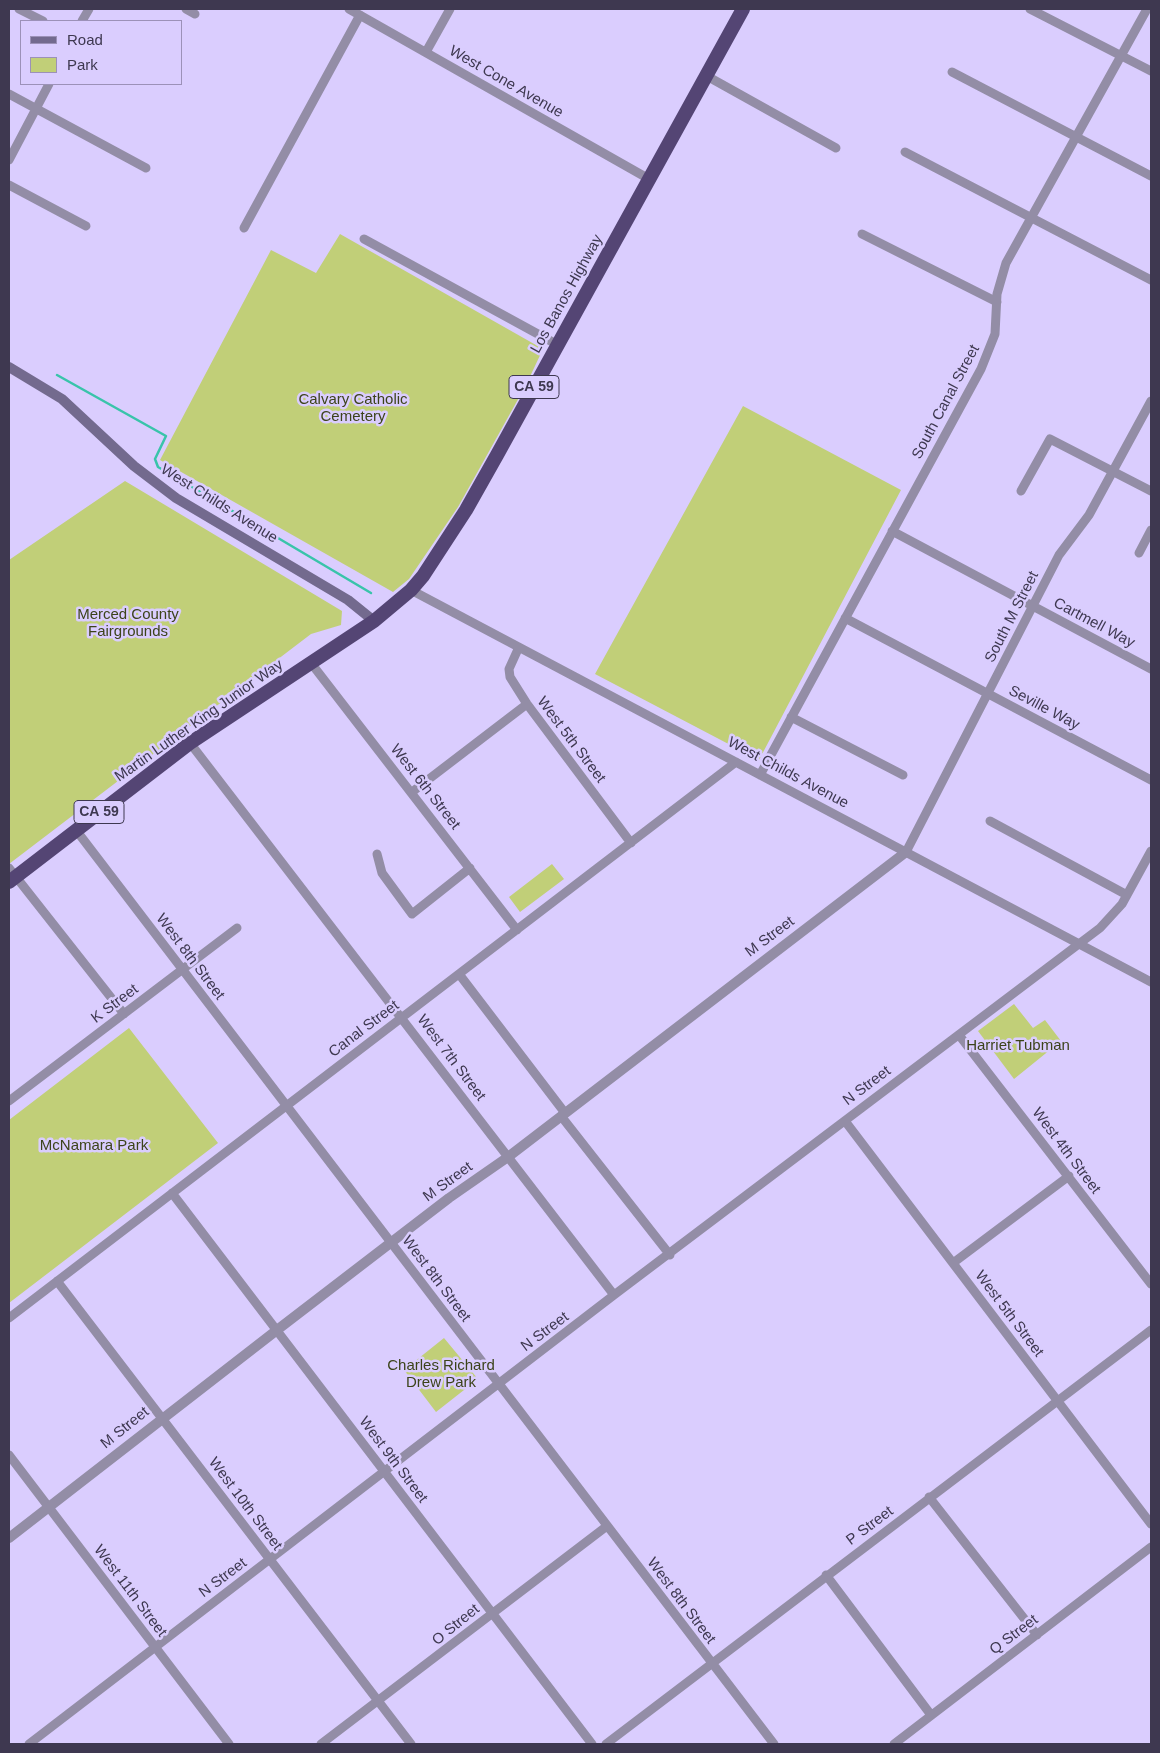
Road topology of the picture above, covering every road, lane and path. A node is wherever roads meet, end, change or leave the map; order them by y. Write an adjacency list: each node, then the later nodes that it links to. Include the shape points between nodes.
1 (19, 9): 11 (street)
2 (89, 9): 12 (street)
3 (186, 9): 9 (street)
4 (349, 9): 10 (street, West Cone Avenue)
5 (450, 9): 13 (street)
6 (743, 9): 17 (highway, Los Banos Highway / CA 59)
7 (1030, 9): 14 (street)
8 (1147, 9): 14 (street, South Canal Street)
9 (196, 14)
10 (360, 15): 13 (street, West Cone Avenue); 31 (street)
11 (41, 20)
12 (83, 20)
13 (426, 52): 27 (street, West Cone Avenue)
14 (1121, 55): 15 (street); 21 (street, South Canal Street)
15 (1151, 71)
16 (952, 72): 21 (street)
17 (706, 75): 22 (street); 27 (highway, Los Banos Highway / CA 59)
18 (48, 85): 20 (street)
19 (9, 94): 20 (street)
20 (36, 108): 24 (street); 25 (street)
21 (1075, 136): 26 (street); 29 (street, South Canal Street)
22 (836, 148)
23 (906, 152): 29 (street)
24 (9, 160)
25 (146, 168)
26 (1151, 176)
27 (649, 179): 36 (highway, Los Banos Highway / CA 59)
28 (9, 185): 30 (street)
29 (1030, 218): 34 (street); 35 (street, South Canal Street, via 1002,273)
30 (86, 226)
31 (244, 228)
32 (862, 234): 35 (street)
33 (364, 239): 36 (street)
34 (1151, 280)
35 (998, 302): 43 (street, South Canal Street, via 990,350)
36 (558, 345): 45 (highway, Los Banos Highway / CA 59, via 466,510)
37 (9, 367): 48 (main road, West Childs Avenue, via 62,400 134,466 176,498 348,600)
38 (1151, 401): 39 (street, South M Street)
39 (1113, 471): 40 (street, via 1050,439); 41 (street); 46 (street, South M Street, via 1089,515 1059,556)
40 (1021, 491)
41 (1151, 491)
42 (1151, 530): 44 (street)
43 (892, 531): 46 (street, Cartmell Way); 47 (street, South Canal Street)
44 (1139, 553)
45 (411, 590): 48 (highway, Martin Luther King Junior Way / CA 59); 49 (street, West Childs Avenue)
46 (1033, 606): 51 (street, Cartmell Way); 52 (street, South M Street)
47 (845, 618): 52 (street, Seville Way); 54 (street, South Canal Street)
48 (374, 622): 50 (highway, Martin Luther King Junior Way / CA 59)
49 (519, 647): 53 (street, West 5th Street, via 509,669 510,677); 56 (street, West Childs Avenue)
50 (311, 663): 55 (highway, Martin Luther King Junior Way / CA 59); 60 (street, West 6th Street)
51 (1151, 669)
52 (988, 693): 59 (street, Seville Way); 65 (street, South M Street)
53 (527, 704): 60 (street); 63 (street, West 5th Street)
54 (791, 717): 57 (street, South Canal Street); 58 (street)
55 (190, 743): 62 (highway, Martin Luther King Junior Way / CA 59); 77 (street, West 7th Street)
56 (736, 762): 57 (street, West Childs Avenue); 63 (street, Canal Street)
57 (760, 775): 65 (street, West Childs Avenue)
58 (904, 775)
59 (1151, 780)
60 (412, 792): 67 (street, West 6th Street)
61 (990, 821): 69 (street)
62 (76, 830): 68 (highway, Martin Luther King Junior Way / CA 59); 73 (street, West 8th Street)
63 (631, 843): 71 (street, Canal Street)
64 (1151, 851): 69 (street, N Street)
65 (906, 852): 72 (street, West Childs Avenue); 81 (street, M Street)
66 (377, 854): 67 (street, via 382,873 412,914)
67 (470, 868): 71 (street, West 6th Street)
68 (11, 876): 76 (street)
69 (1127, 895): 72 (street, N Street, via 1108,921)
70 (237, 928): 73 (street, K Street)
71 (517, 930): 74 (street, Canal Street)
72 (1080, 944): 75 (street, West Childs Avenue); 78 (street, N Street)
73 (183, 970): 76 (street, K Street); 80 (street, West 8th Street)
74 (459, 974): 77 (street, Canal Street); 81 (street)
75 (1151, 982)
76 (124, 1014): 79 (street, K Street)
77 (402, 1017): 80 (street, Canal Street); 83 (street, West 7th Street)
78 (959, 1035): 82 (street, N Street); 84 (street, West 4th Street)
79 (9, 1101)
80 (286, 1106): 85 (street, Canal Street); 86 (street, West 8th Street)
81 (563, 1114): 83 (street, M Street); 87 (street)
82 (844, 1121): 87 (street, N Street); 88 (street, West 5th Street)
83 (508, 1157): 86 (street, M Street); 91 (street, West 7th Street)
84 (1069, 1176): 88 (street); 90 (street, West 4th Street)
85 (172, 1193): 89 (street, Canal Street); 93 (street, West 9th Street)
86 (391, 1243): 93 (street, M Street); 95 (street, West 8th Street)
87 (670, 1255): 91 (street, N Street)
88 (952, 1263): 96 (street, West 5th Street)
89 (57, 1282): 92 (street, Canal Street); 97 (street, West 10th Street)
90 (1151, 1284)
91 (614, 1296): 95 (street, N Street)
92 (9, 1318)
93 (277, 1330): 97 (street, M Street); 99 (street, West 9th Street)
94 (1151, 1330): 96 (street, P Street)
95 (498, 1384): 99 (street, N Street); 103 (street, West 8th Street)
96 (1058, 1402): 100 (street, P Street); 102 (street, West 5th Street)
97 (162, 1418): 101 (street, M Street); 106 (street, West 10th Street)
98 (9, 1455): 101 (street, West 11th Street)
99 (384, 1472): 106 (street, N Street); 108 (street, West 9th Street)
100 (929, 1497): 107 (street, P Street); 109 (street)
101 (49, 1508): 104 (street, M Street); 110 (street, West 11th Street)
102 (1151, 1524)
103 (607, 1526): 108 (street, O Street); 111 (street, West 8th Street)
104 (9, 1538)
105 (1151, 1547): 109 (street, Q Street)
106 (270, 1559): 110 (street, N Street); 112 (street, West 10th Street)
107 (826, 1576): 111 (street, P Street); 113 (street)
108 (493, 1614): 112 (street, O Street); 119 (street, West 9th Street)
109 (1037, 1635): 113 (street, Q Street)
110 (155, 1647): 114 (street, N Street); 116 (street, West 11th Street)
111 (712, 1663): 120 (street, P Street); 121 (street, West 8th Street)
112 (378, 1701): 117 (street, O Street); 118 (street, West 10th Street)
113 (931, 1716): 122 (street, Q Street)
114 (41, 1741): 115 (street, N Street)
115 (29, 1744)
116 (229, 1744)
117 (321, 1744)
118 (411, 1744)
119 (592, 1744)
120 (606, 1744)
121 (774, 1744)
122 (894, 1744)

